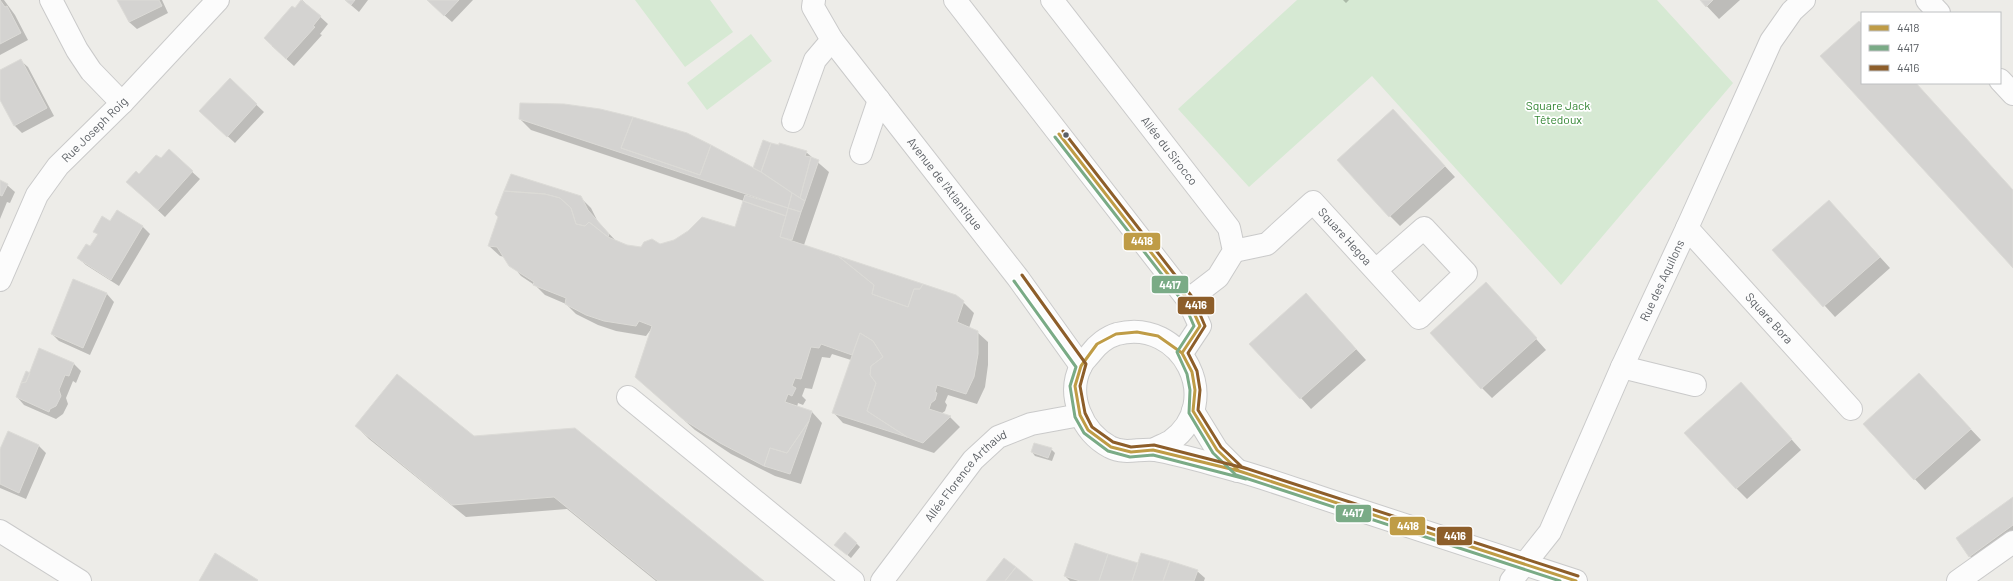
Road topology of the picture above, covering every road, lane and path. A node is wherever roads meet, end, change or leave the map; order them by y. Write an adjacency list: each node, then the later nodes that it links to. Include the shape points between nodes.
1 (51, 0): 13 (street, via 91,71)
2 (218, 0): 13 (street, Rue Joseph Roig)
3 (814, 0): 9 (street, Avenue de l'Atlantique, via 813,6)
4 (955, 0): 20 (street)
5 (1052, 0): 17 (street, Allée du Sirocco, via 1229,228)
6 (1804, 0): 16 (street, Rue des Aquilons, via 1792,11 1771,41)
7 (1927, 0): 8 (street)
8 (1938, 12)
9 (832, 40): 12 (street, Avenue de l'Atlantique); 14 (street, via 814,60)
10 (2001, 81): 11 (street)
11 (2013, 94)
12 (879, 100): 15 (street); 22 (street, Avenue de l'Atlantique, via 1018,278)
13 (122, 103): 19 (street, Rue Joseph Roig, via 58,166 37,195)
14 (793, 121)
15 (861, 152)
16 (1687, 228): 23 (street, Rue des Aquilons); 26 (street, Square Bora)
17 (1234, 251): 18 (street, Square Hegoa, via 1267,244 1313,202); 20 (street, via 1218,277)
18 (1376, 270)
19 (0, 280)
20 (1188, 300): 21 (street, via 1200,326)
21 (1182, 354): 22 (street, via 1158,336 1137,332 1116,334 1097,344); 27 (street, via 1192,372 1195,390)
22 (1081, 366): 28 (street, via 1075,386)
23 (1622, 367): 24 (street); 33 (street, Rue des Aquilons, via 1550,532)
24 (1695, 385)
25 (628, 397): 35 (street)
26 (1852, 410)
27 (1192, 411): 29 (street, via 1186,425 1171,440); 30 (street, via 1216,450)
28 (1080, 415): 29 (street, via 1088,430 1111,447 1131,452); 36 (street, Allée Florence Arthaud, via 1031,424 998,437 973,460)
29 (1152, 450): 30 (street)
30 (1239, 471): 33 (street)
31 (0, 531): 34 (street)
32 (2013, 542): 39 (street)
33 (1525, 564): 37 (street, Rue des Aquilons); 38 (street)
34 (80, 581)
35 (853, 581)
36 (882, 581)
37 (1511, 581)
38 (1576, 581)
39 (1958, 581)

